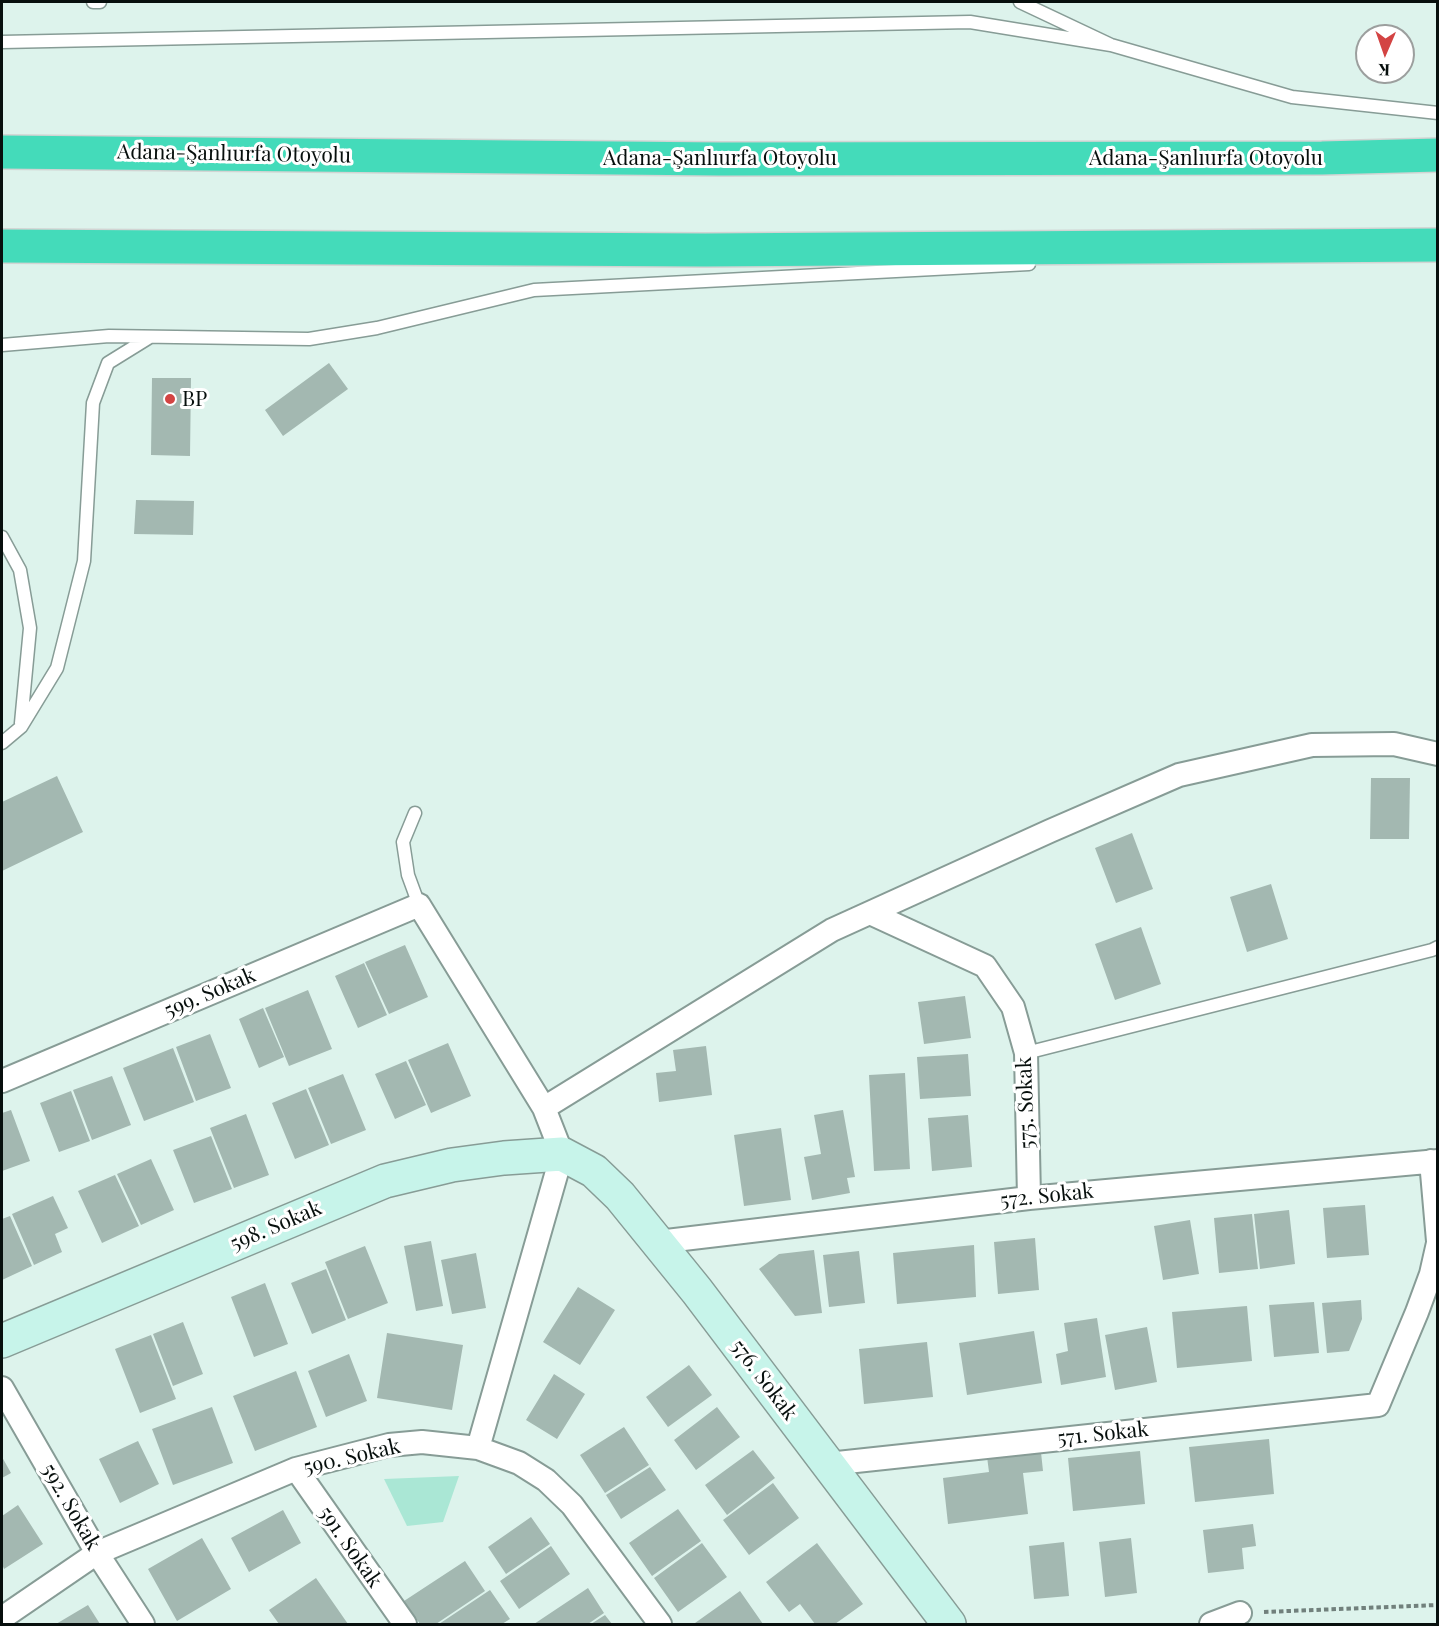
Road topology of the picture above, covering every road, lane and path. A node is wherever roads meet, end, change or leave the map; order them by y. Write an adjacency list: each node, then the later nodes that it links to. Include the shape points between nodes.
1 (93, 2): 2 (lane)
2 (100, 2)
3 (1020, 2): 5 (lane)
4 (2, 42): 5 (lane, via 970,22)
5 (1111, 45): 6 (lane, via 1292,97)
6 (1437, 113)
7 (2, 152): 8 (highway, Adana-Şanlıurfa Otoyolu, via 720,159)
8 (1437, 155)
9 (1437, 245): 11 (highway)
10 (2, 246): 11 (highway, via 693,250)
11 (1337, 247): 12 (lane)
12 (1101, 260)
13 (1042, 263): 14 (lane, via 534,290 377,328 309,339)
14 (150, 337): 15 (lane, via 109,336); 17 (lane, via 108,363 93,403 84,561 57,668)
15 (2, 345)
16 (2, 537): 17 (lane, via 20,570 30,628)
17 (21, 727): 18 (lane)
18 (2, 743)
19 (1437, 754): 22 (street, via 1394,744 1312,745 1179,775)
20 (415, 813): 21 (lane, via 403,842 408,875)
21 (419, 905): 25 (street, 599. Sokak); 26 (street)
22 (870, 913): 24 (street, 575. Sokak, via 985,966 1013,1007); 26 (street, via 832,930)
23 (1437, 947): 24 (lane)
24 (1026, 1053): 29 (street, 575. Sokak)
25 (2, 1081)
26 (544, 1108): 27 (street)
27 (562, 1154): 30 (street, 576. Sokak, via 594,1171); 32 (street, 598. Sokak, via 473,1162 385,1181); 34 (street)
28 (1434, 1161): 29 (street, 572. Sokak); 31 (street)
29 (1029, 1198): 30 (street, 572. Sokak)
30 (658, 1242): 35 (street, 576. Sokak)
31 (1437, 1242): 35 (street, 571. Sokak, via 1418,1312 1378,1405)
32 (2, 1341)
33 (2, 1388): 37 (street, 592. Sokak)
34 (478, 1448): 36 (street, 590. Sokak, via 422,1442 389,1445); 43 (street, 590. Sokak, via 519,1463 546,1480 572,1505)
35 (828, 1464): 44 (street, 576. Sokak)
36 (296, 1469): 37 (street, 590. Sokak); 42 (street, 591. Sokak)
37 (97, 1553): 40 (street, 590. Sokak); 41 (street, 592. Sokak)
38 (1437, 1605): 39 (path)
39 (1240, 1613): 45 (street)
40 (2, 1618)
41 (143, 1624)
42 (405, 1624)
43 (660, 1624)
44 (949, 1624)
45 (1211, 1624)

